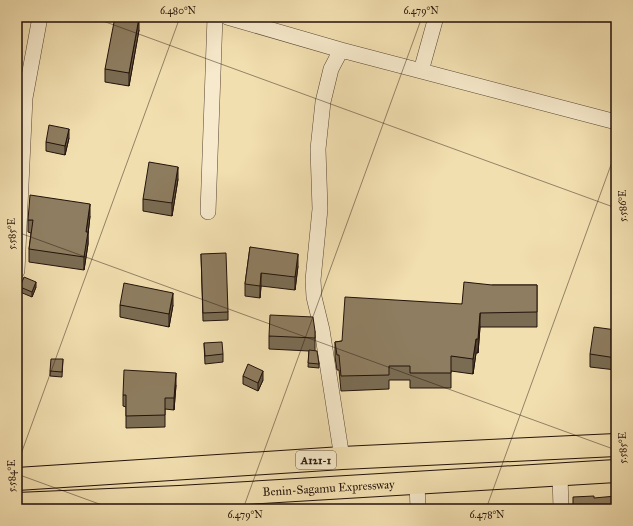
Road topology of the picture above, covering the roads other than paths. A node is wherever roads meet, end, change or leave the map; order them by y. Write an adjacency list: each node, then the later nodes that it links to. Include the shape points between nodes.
1 (40, 17): 9 (street, via 25,98)
2 (215, 17): 8 (street)
3 (226, 17): 5 (street)
4 (436, 17): 6 (street)
5 (341, 50): 6 (street); 11 (street, via 332,69 323,102 318,149 320,209 313,280)
6 (421, 71): 7 (street)
7 (616, 122)
8 (208, 212)
9 (17, 271)
10 (616, 445): 11 (highway, A121-1)
11 (342, 458): 14 (highway, A121-1)
12 (616, 471): 13 (highway, Benin-Sagamu Expressway)
13 (560, 475): 15 (highway, Benin-Sagamu Expressway); 19 (street)
14 (17, 479)
15 (417, 483): 16 (highway, Benin-Sagamu Expressway); 18 (street)
16 (178, 503): 17 (highway, Benin-Sagamu Expressway)
17 (17, 504)
18 (418, 509)
19 (561, 509)

